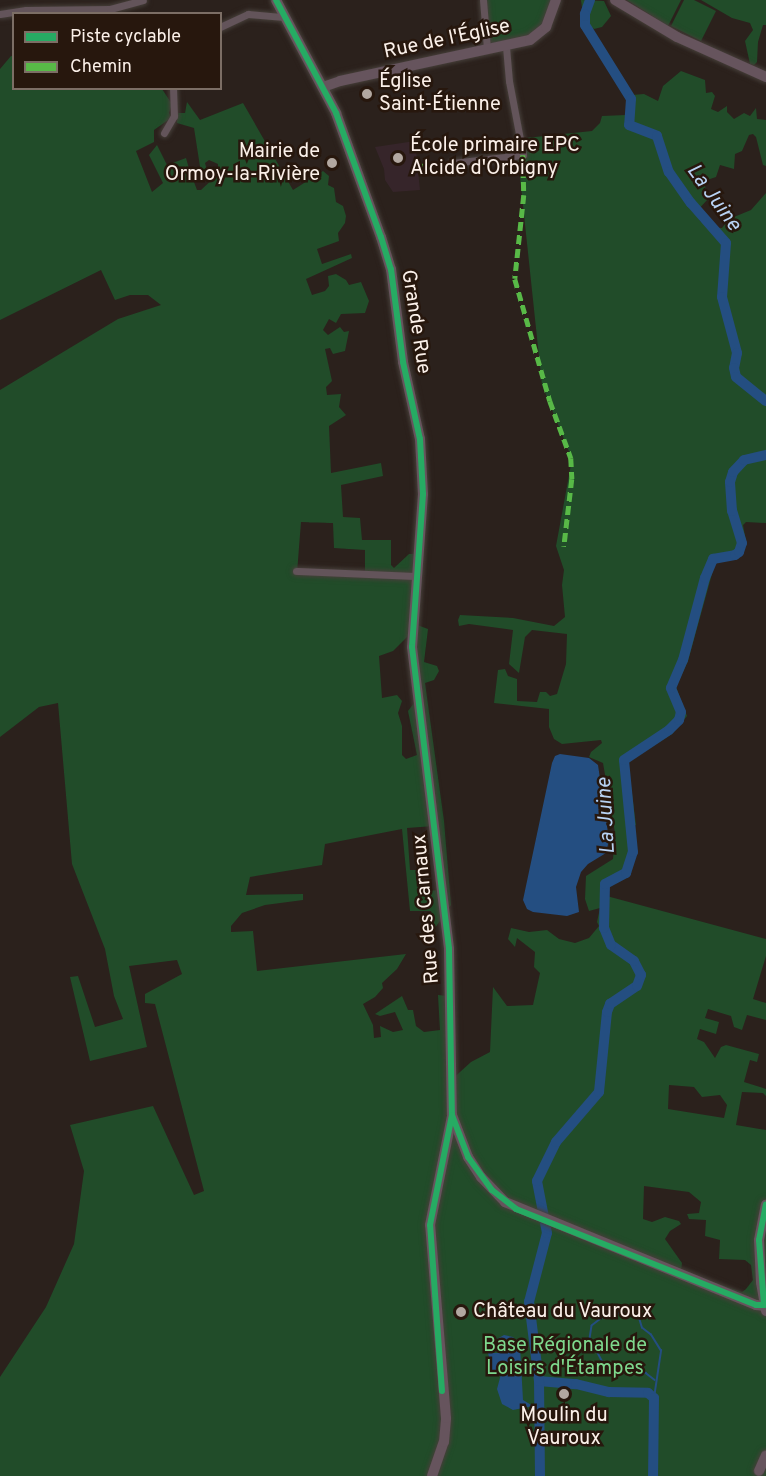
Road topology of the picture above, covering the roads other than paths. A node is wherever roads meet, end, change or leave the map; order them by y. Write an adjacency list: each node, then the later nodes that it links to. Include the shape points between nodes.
1 (143, 0): 6 (street, via 110,9)
2 (276, 0): 7 (street, Grande Rue)
3 (483, 0): 10 (street)
4 (556, 0): 9 (street, Rue de l'Église, via 542,32 530,40)
5 (615, 0): 11 (street, via 677,37)
6 (13, 12)
7 (284, 17): 8 (street, via 248,14); 12 (street, Grande Rue)
8 (222, 26)
9 (506, 46): 10 (street, Rue de l'Église); 15 (street, via 524,155)
10 (487, 50): 12 (street, Rue de l'Église)
11 (766, 77)
12 (323, 87): 16 (street, Grande Rue, via 336,113 391,270 403,362 421,447 423,494)
13 (173, 90): 14 (street, via 174,116)
14 (164, 134)
15 (452, 163)
16 (418, 558): 18 (street, Rue des Carnaux)
17 (296, 571): 18 (street)
18 (417, 576): 19 (street, Rue des Carnaux, via 412,647 449,949)
19 (452, 1115): 21 (street, Rue des Carnaux, via 468,1157 481,1178 505,1202); 24 (street, via 430,1225 446,1418 444,1442)
20 (766, 1205): 21 (street, via 759,1240)
21 (765, 1308)
22 (766, 1455): 23 (street)
23 (760, 1470)
24 (432, 1476)

